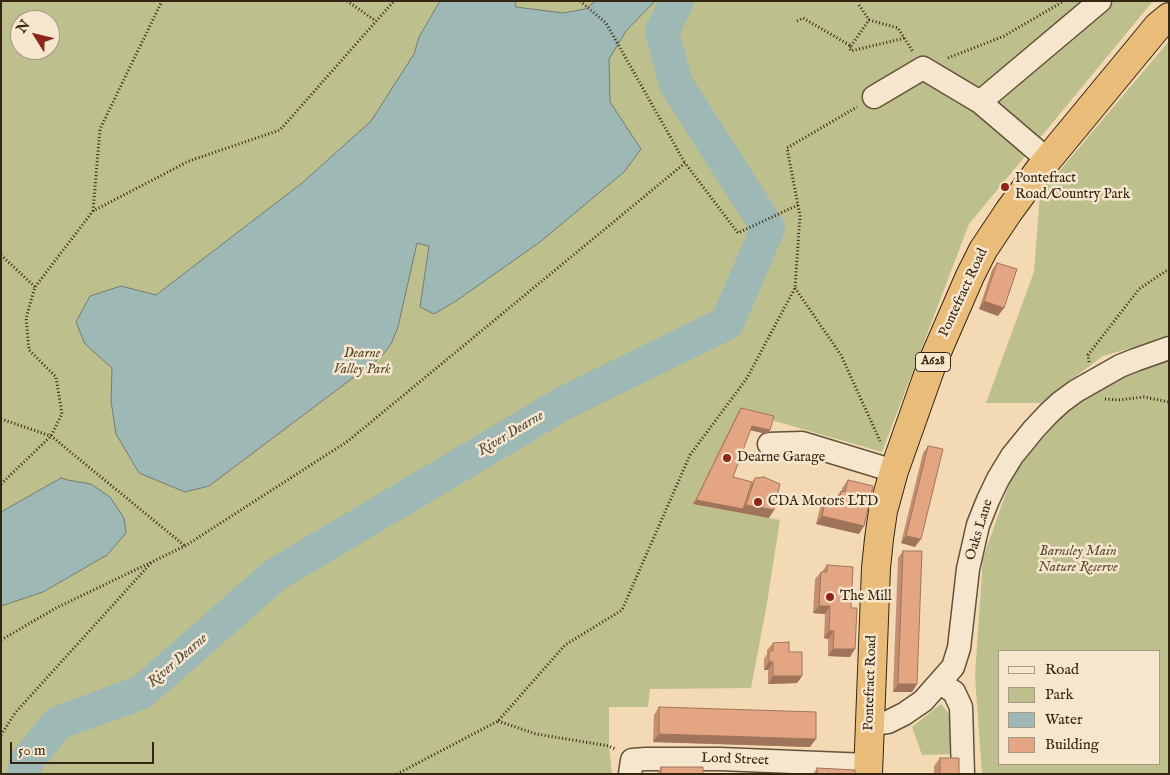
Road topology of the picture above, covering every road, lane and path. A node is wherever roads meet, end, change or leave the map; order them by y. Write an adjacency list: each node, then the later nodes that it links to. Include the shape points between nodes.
1 (162, 1): 19 (path, via 100,129)
2 (347, 1): 10 (path)
3 (394, 1): 10 (path)
4 (580, 1): 17 (path, via 606,23)
5 (1064, 1): 13 (path, via 1004,36)
6 (1100, 1): 15 (street)
7 (859, 5): 9 (path)
8 (1169, 17): 16 (highway, Pontefract Road / A628, via 1158,26)
9 (869, 20): 12 (path); 12 (path, via 898,28 905,38 851,51)
10 (376, 21): 19 (path, via 280,130 189,161)
11 (797, 21): 12 (path, via 803,18)
12 (851, 46)
13 (923, 68): 14 (street); 15 (street)
14 (874, 97): 18 (path, via 787,148)
15 (980, 102): 16 (street)
16 (1048, 160): 27 (highway, Pontefract Road / A628, via 983,250 970,276 933,361)
17 (685, 163): 18 (path, via 738,233); 29 (path, via 348,441)
18 (798, 205): 22 (path)
19 (93, 211): 21 (path)
20 (1, 255): 21 (path)
21 (35, 287): 25 (path, via 26,318 29,350 56,377 62,414)
22 (795, 288): 27 (path, via 841,355); 33 (path, via 747,378 690,455 622,610 565,645)
23 (1169, 348): 32 (street, Oaks Lane, via 1120,366 1076,391 1049,413 1012,456 998,478 978,525 968,569 959,648 953,667)
24 (1, 419): 25 (path)
25 (51, 436): 28 (path); 29 (path)
26 (769, 444): 27 (street, via 802,443)
27 (894, 471): 34 (highway, Pontefract Road / A628, via 867,567)
28 (1, 484)
29 (185, 546): 30 (path)
30 (153, 561): 31 (path, via 56,608); 35 (path, via 15,713)
31 (1, 640)
32 (940, 683): 34 (street, Oaks Lane, via 923,702 904,714 888,722); 39 (street, via 954,692 962,707)
33 (498, 721): 36 (path, via 536,734 610,746); 38 (path)
34 (870, 725): 37 (highway, Pontefract Road / A628)
35 (1, 735)
36 (631, 767): 37 (street, Lord Street, via 720,759)
37 (868, 769)
38 (397, 774)
39 (963, 774)

